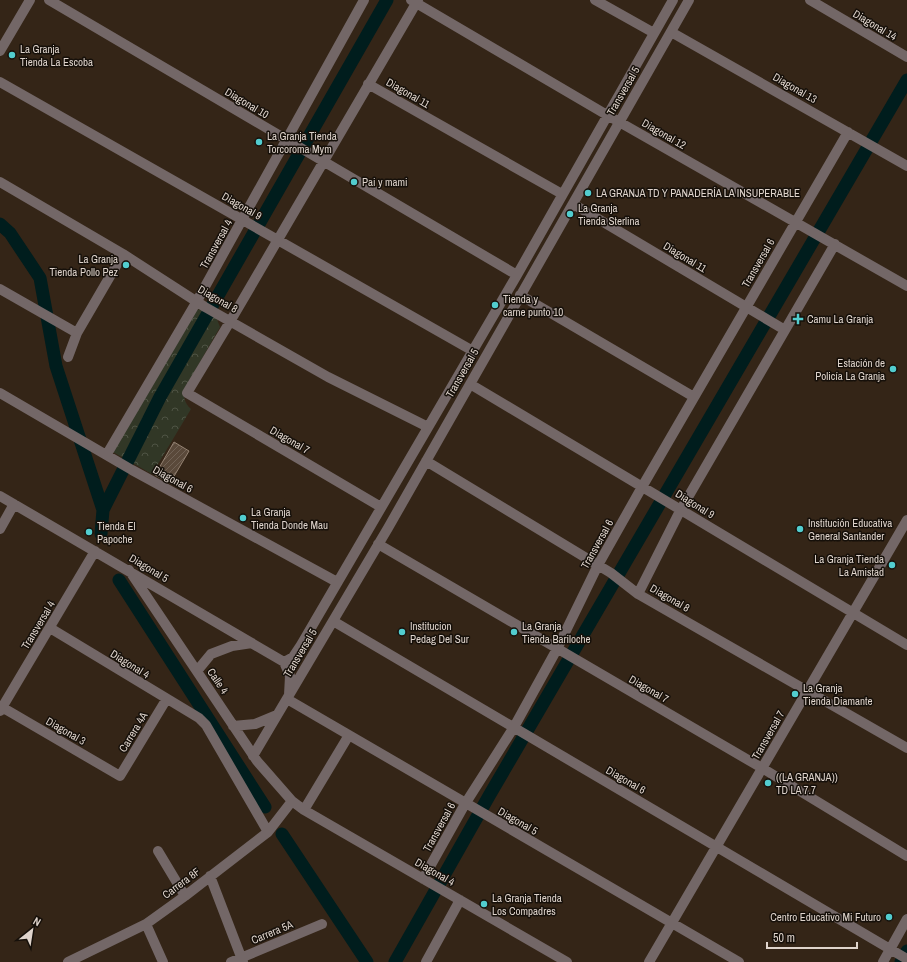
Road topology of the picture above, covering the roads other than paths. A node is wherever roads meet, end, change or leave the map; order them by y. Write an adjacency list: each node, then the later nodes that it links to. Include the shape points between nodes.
1 (30, 0): 11 (street)
2 (49, 0): 18 (street, Diagonal 10)
3 (364, 0): 18 (street, Transversal 4)
4 (595, 0): 10 (street)
5 (673, 0): 10 (street, Transversal 5)
6 (689, 0): 9 (street, Transversal 5)
7 (810, 0): 12 (street, Diagonal 14)
8 (415, 1): 14 (street); 15 (street, Diagonal 12)
9 (671, 32): 16 (street, Transversal 5); 17 (street, Diagonal 13)
10 (654, 33): 15 (street, Transversal 5)
11 (0, 51)
12 (903, 55)
13 (0, 82): 24 (street, Diagonal 9)
14 (368, 84): 19 (street); 22 (street, Diagonal 11)
15 (606, 115): 16 (street, Diagonal 12); 22 (street, Transversal 5)
16 (619, 122): 23 (street, Transversal 5); 25 (street, Diagonal 12)
17 (851, 134): 20 (street, Diagonal 13); 25 (street, Transversal 6)
18 (291, 143): 19 (street, Diagonal 10); 24 (street, Transversal 4)
19 (320, 160): 26 (street); 29 (street, Diagonal 10)
20 (907, 166)
21 (0, 182): 28 (street, Diagonal 8)
22 (562, 194): 29 (street, Transversal 5)
23 (573, 204): 32 (street, Transversal 5); 34 (street, Diagonal 11)
24 (245, 221): 26 (street, Diagonal 9); 33 (street, Transversal 4)
25 (798, 224): 27 (street, Diagonal 12); 34 (street, Transversal 6)
26 (273, 237): 35 (street); 38 (street, Diagonal 9)
27 (835, 244): 30 (street, Diagonal 12); 36 (street)
28 (123, 254): 33 (street, Diagonal 8); 37 (street)
29 (517, 275): 38 (street, Transversal 5)
30 (907, 286)
31 (0, 289): 37 (street)
32 (520, 295): 40 (street, Transversal 5); 42 (street)
33 (201, 304): 35 (street, Diagonal 8); 44 (street, Transversal 4)
34 (746, 307): 36 (street, Diagonal 11); 42 (street, Transversal 6)
35 (228, 318): 43 (street, Diagonal 8, via 328,377); 49 (street, Diagonal 7, via 187,393)
36 (785, 330): 50 (street)
37 (77, 333): 39 (street)
38 (473, 351): 43 (street, Transversal 5)
39 (68, 357)
40 (470, 384): 45 (street, Transversal 5); 46 (street, Diagonal 9)
41 (0, 393): 44 (street, Diagonal 6)
42 (694, 397): 46 (street, Transversal 6)
43 (428, 427): 49 (street, Transversal 5)
44 (107, 454): 57 (street, Diagonal 6)
45 (426, 461): 53 (street, Transversal 5); 55 (street, Diagonal 8)
46 (645, 489): 50 (street, Diagonal 9); 55 (street, Transversal 6)
47 (0, 496): 48 (street, Diagonal 5)
48 (14, 504): 52 (street); 54 (street, Diagonal 5)
49 (381, 507): 57 (street, Transversal 5)
50 (676, 507): 58 (street); 59 (street, Diagonal 9)
51 (907, 520): 59 (street, Transversal 7)
52 (0, 529)
53 (378, 544): 60 (street, Transversal 5); 64 (street, Diagonal 7)
54 (95, 551): 56 (street, Diagonal 5); 61 (street, Transversal 4)
55 (598, 566): 58 (street, Diagonal 8); 64 (street, Transversal 6)
56 (125, 568): 62 (street, Diagonal 5); 66 (street, Calle 4)
57 (336, 582): 65 (street, Transversal 5, via 301,645 293,657)
58 (638, 594): 67 (street, Diagonal 8)
59 (853, 613): 63 (street, Diagonal 9); 67 (street, Transversal 7)
60 (333, 621): 68 (street, Transversal 5); 73 (street, Diagonal 6)
61 (50, 628): 69 (street, Diagonal 4); 70 (street, Transversal 4)
62 (252, 643): 65 (street, Diagonal 5); 66 (street, via 232,646 211,654)
63 (907, 645)
64 (560, 651): 73 (street, Transversal 6); 77 (street, Diagonal 7)
65 (284, 662): 68 (street, via 290,676)
66 (197, 671): 72 (street, Calle 4)
67 (807, 691): 75 (street, Diagonal 8); 77 (street, Transversal 7)
68 (288, 698): 71 (street, Transversal 5); 74 (street, Diagonal 5)
69 (166, 700): 78 (street, Carrera 4A); 82 (street, Diagonal 4, via 206,724)
70 (1, 709): 78 (street, Diagonal 3)
71 (277, 715): 72 (street, via 255,724); 76 (street, Transversal 5)
72 (233, 726): 76 (street, Calle 4)
73 (518, 730): 80 (street, Transversal 6); 83 (street, Diagonal 6)
74 (349, 735): 80 (street, Diagonal 5); 81 (street)
75 (907, 748)
76 (254, 756): 79 (street, Calle 4)
77 (762, 768): 83 (street, Transversal 7); 85 (street, Diagonal 7)
78 (120, 776)
79 (292, 801): 81 (street, Diagonal 4); 82 (street, Carrera 8F)
80 (467, 806): 87 (street, Transversal 6); 91 (street, Diagonal 5)
81 (304, 810): 87 (street, Diagonal 4)
82 (268, 832): 86 (street, Carrera 8F)
83 (716, 847): 91 (street, Transversal 7); 94 (street, Diagonal 6)
84 (158, 851): 88 (street)
85 (907, 856)
86 (210, 876): 88 (street, Carrera 8F); 96 (street)
87 (432, 884): 89 (street, Diagonal 4)
88 (185, 896): 92 (street, Carrera 8F)
89 (460, 900): 99 (street); 100 (street, Diagonal 4)
90 (907, 919): 94 (street)
91 (672, 923): 101 (street, Transversal 7); 102 (street, Diagonal 5)
92 (146, 924): 97 (street, Carrera 8F); 98 (street)
93 (322, 924): 96 (street, Carrera 5A)
94 (891, 949): 95 (street, Diagonal 6); 103 (street)
95 (907, 959)
96 (238, 961)
97 (68, 962)
98 (163, 962)
99 (426, 962)
100 (567, 962)
101 (649, 962)
102 (739, 962)
103 (883, 962)

